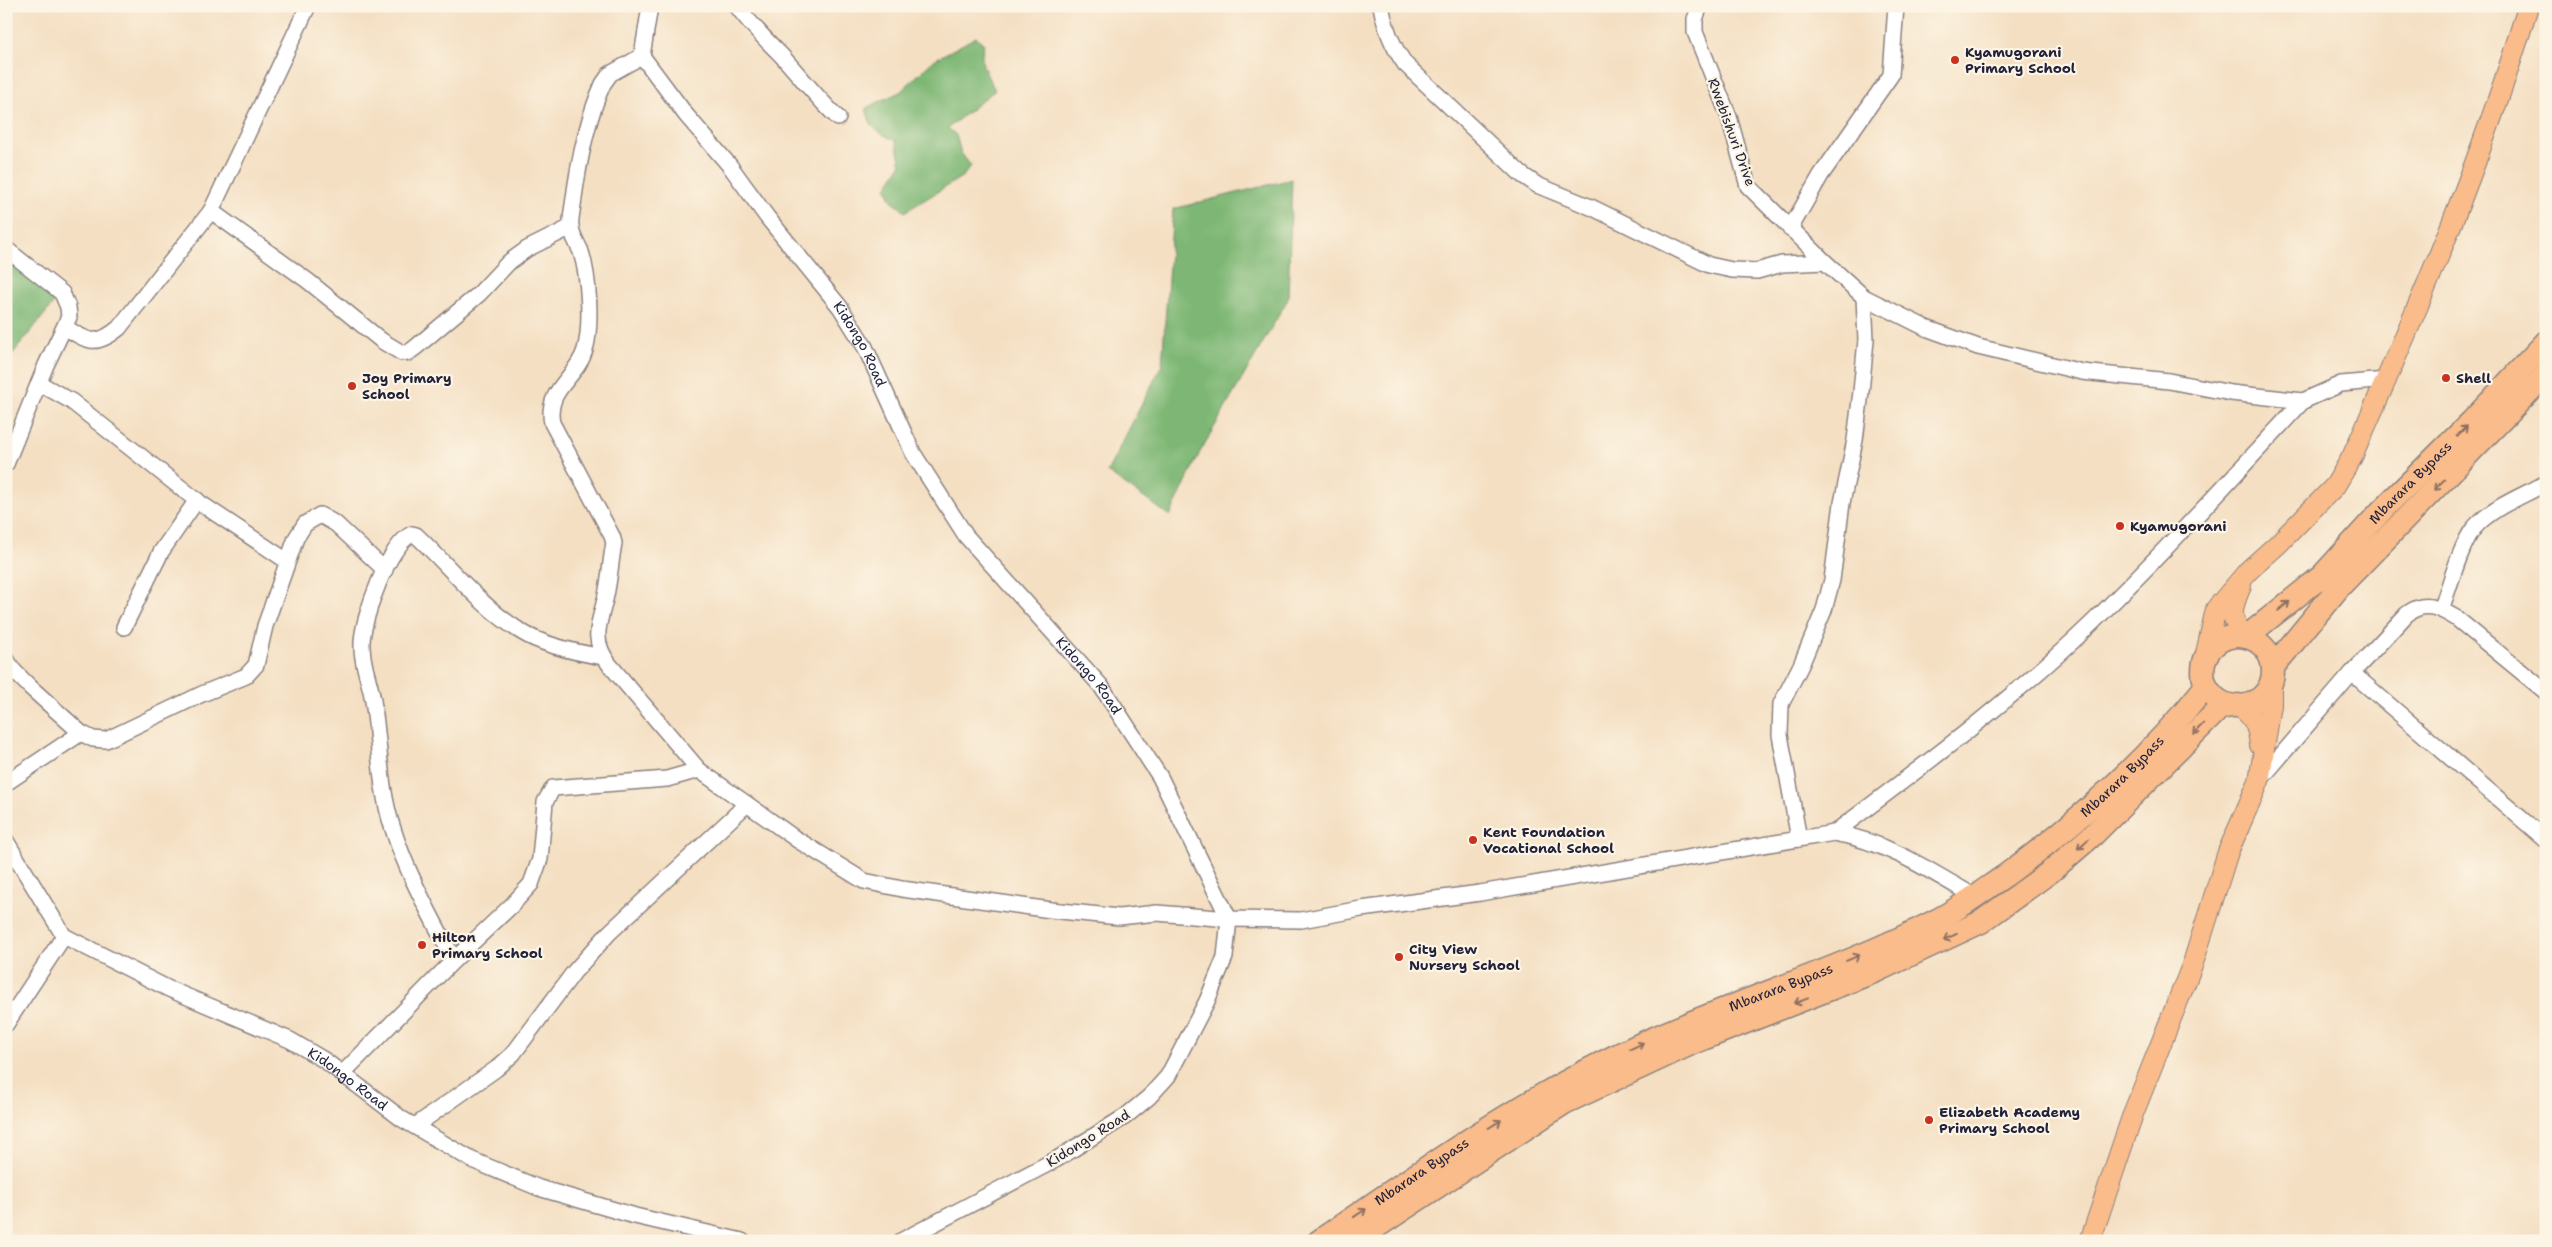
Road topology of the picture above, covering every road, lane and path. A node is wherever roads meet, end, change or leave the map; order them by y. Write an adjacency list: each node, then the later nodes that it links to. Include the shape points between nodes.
1 (308, 6): 10 (street)
2 (650, 6): 8 (street)
3 (737, 6): 9 (street, via 811,93)
4 (1381, 6): 14 (street, via 1394,49 1406,64 1521,174 1537,185 1593,208 1710,265 1757,271 1782,264)
5 (1700, 6): 12 (street, Rwebishuri Drive, via 1695,32 1729,117 1748,186)
6 (1896, 6): 12 (street, via 1891,75 1821,175)
7 (2528, 6): 19 (main road, via 2464,195)
8 (642, 56): 11 (street, via 610,74 600,91 577,170); 50 (street, Kidongo Road, via 840,307 865,347 913,453 966,536 1101,686 1160,777)
9 (838, 118)
10 (211, 211): 11 (street, via 402,353 416,347 479,294 509,262); 16 (street, via 110,336 103,340 86,340)
11 (571, 227): 31 (street, via 587,281 588,328 585,351 557,391 549,412 614,543 607,592 597,625)
12 (1790, 229): 14 (street, Rwebishuri Drive)
13 (6, 249): 16 (street, via 62,293 69,317)
14 (1825, 262): 15 (street, Rwebishuri Drive)
15 (1864, 297): 21 (street, Rwebishuri Drive, via 1926,328 1978,347 2082,372 2170,381 2231,393); 46 (street, via 1866,340 1862,392 1832,580 1820,619 1781,704 1779,718)
16 (65, 327): 20 (street)
17 (2546, 342): 30 (highway, Mbarara Bypass, one-way to 17, via 2322,576)
18 (2546, 374): 35 (highway, Mbarara Bypass, one-way to 35, via 2340,586)
19 (2386, 380): 21 (street, via 2341,384); 27 (main road, via 2336,486)
20 (39, 383): 22 (street); 24 (street, via 71,401)
21 (2303, 401): 45 (street, via 2202,512 2090,624 2004,700)
22 (6, 464)
23 (2546, 482): 28 (street, via 2484,518 2473,529)
24 (197, 500): 25 (street); 29 (street, via 161,552)
25 (288, 561): 26 (street, via 305,524 320,516 336,524); 39 (street, via 253,671 106,740 93,739)
26 (385, 570): 31 (street, via 405,537 416,535 487,606 521,632 582,654); 52 (street, via 377,584 362,639 362,658 373,700 386,801 393,829)
27 (2248, 571): 30 (main road, via 2232,607 2236,626); 32 (main road, via 2216,609)
28 (2441, 610): 34 (street, via 2418,606); 37 (street, via 2456,618)
29 (124, 627)
30 (2246, 637): 32 (highway, via 2222,640); 35 (highway, via 2262,645 2271,659)
31 (604, 657): 41 (street)
32 (2205, 658): 36 (highway, via 2203,676)
33 (6, 659): 39 (street, via 19,676)
34 (2352, 672): 42 (street); 47 (street)
35 (2272, 674): 38 (highway, via 2262,696); 40 (main road, via 2271,705)
36 (2206, 686): 38 (highway, via 2225,703); 49 (highway, Mbarara Bypass, via 2115,785 2031,857)
37 (2546, 692)
38 (2238, 706): 40 (main road, via 2250,714 2258,727); 59 (highway, Mbarara Bypass, one-way to 59, via 2220,708 2094,834 2050,872 1981,922 1876,971 1695,1042 1564,1103)
39 (81, 733): 43 (street)
40 (2261, 757): 42 (main road)
41 (699, 770): 44 (street); 52 (street, via 667,779 553,788 545,802 540,859 531,884)
42 (2259, 781): 60 (main road, via 2228,852 2193,963 2133,1114)
43 (6, 783)
44 (747, 804): 50 (street, via 864,881 1119,917 1158,913); 55 (street, via 609,933 574,972 513,1054)
45 (1834, 833): 46 (street); 49 (street, via 1852,836 1891,851)
46 (1799, 839): 50 (street, via 1301,920)
47 (2546, 840)
48 (6, 841): 51 (street)
49 (1975, 897): 58 (highway, Mbarara Bypass, one-way to 49, via 1446,1154 1547,1091 1640,1044 1862,954 1940,918)
50 (1229, 919): 57 (street, Kidongo Road, via 1225,957 1207,1001 1168,1076 1149,1097 1126,1116 1057,1159)
51 (64, 936): 53 (street); 54 (street, Kidongo Road, via 169,989 290,1040)
52 (454, 960): 54 (street)
53 (6, 1024)
54 (342, 1074): 55 (street, Kidongo Road)
55 (415, 1126): 56 (street, Kidongo Road, via 472,1160 539,1188 635,1216)
56 (742, 1241)
57 (902, 1241)
58 (1319, 1241)
59 (1355, 1241)
60 (2090, 1241)

